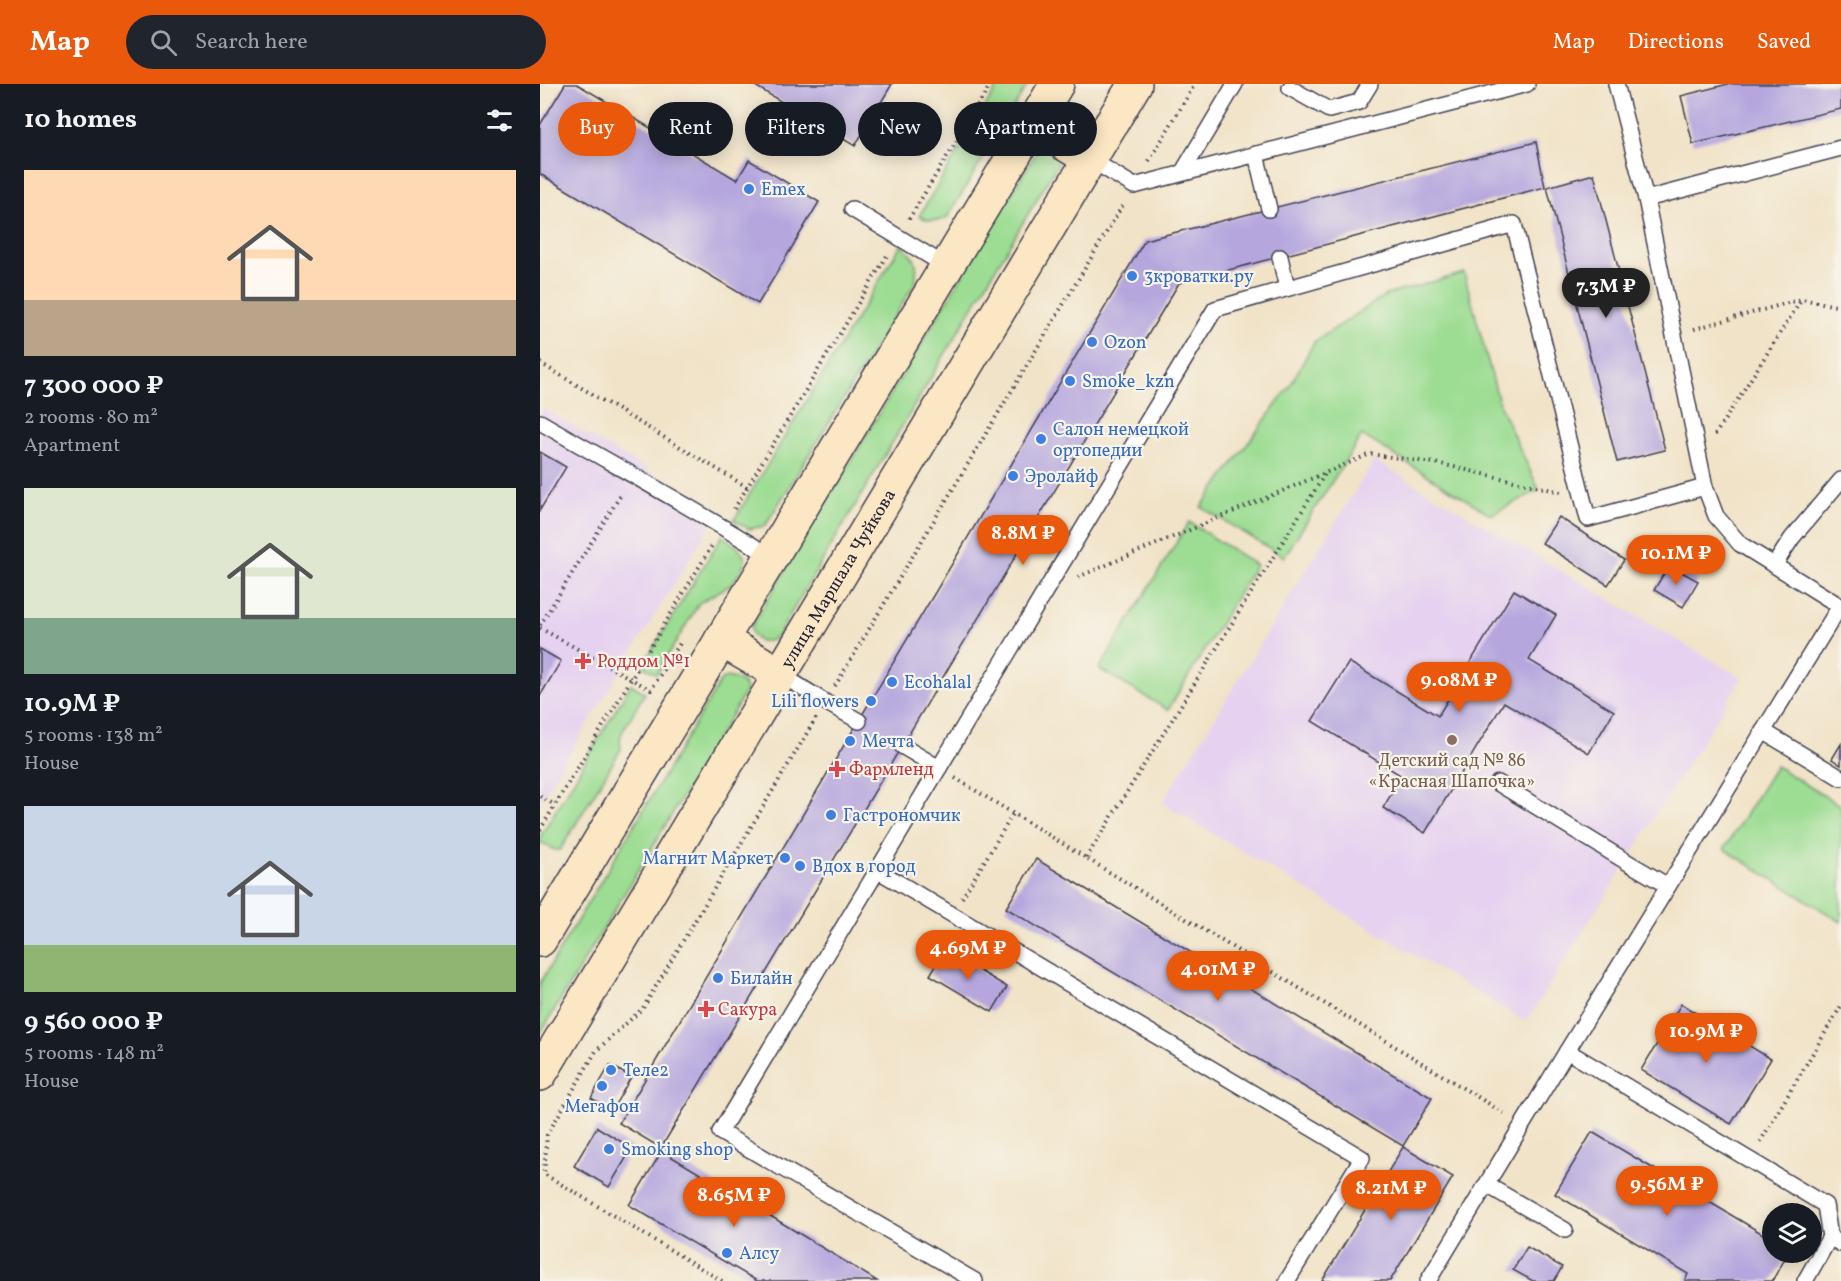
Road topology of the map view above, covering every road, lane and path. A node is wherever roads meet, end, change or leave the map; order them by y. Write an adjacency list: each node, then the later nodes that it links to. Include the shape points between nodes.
1 (991, 84): 21 (path)
2 (1057, 84): 10 (main road)
3 (1135, 84): 15 (main road, улица Маршала Чуйкова)
4 (1195, 84): 17 (path)
5 (1235, 84): 16 (lane)
6 (1370, 84): 9 (lane, via 1359,102 1329,110)
7 (1527, 84): 12 (lane)
8 (1616, 84): 18 (lane)
9 (1290, 88)
10 (1046, 102)
11 (1841, 148): 18 (lane)
12 (1256, 154): 16 (lane); 19 (lane)
13 (1013, 156): 23 (main road)
14 (1085, 156): 15 (main road)
15 (1090, 159): 17 (lane); 45 (main road, улица Маршала Чуйкова)
16 (1182, 173): 17 (lane)
17 (1134, 186): 47 (path)
18 (1646, 199): 27 (lane)
19 (1269, 209)
20 (852, 210): 21 (lane)
21 (898, 237): 23 (lane); 34 (path)
22 (1280, 257): 24 (lane)
23 (946, 266): 38 (main road)
24 (1287, 288): 36 (lane, via 1514,224); 40 (lane, via 1215,309)
25 (1802, 299): 26 (path); 27 (path); 30 (path)
26 (1841, 307)
27 (1674, 334): 30 (lane)
28 (540, 363): 34 (path)
29 (540, 422): 32 (lane)
30 (1699, 460): 35 (lane)
31 (1326, 473): 36 (path, via 1370,454 1441,464); 40 (path); 58 (path)
32 (632, 477): 37 (lane); 42 (path)
33 (1841, 480): 39 (lane)
34 (747, 487): 37 (path)
35 (1705, 487): 36 (lane, via 1588,519); 39 (lane, via 1716,516 1740,544)
36 (1582, 497)
37 (723, 526): 38 (lane); 46 (path)
38 (771, 557): 44 (main road)
39 (1775, 564): 41 (lane)
40 (1045, 591): 51 (lane)
41 (1840, 606): 49 (lane)
42 (540, 626): 46 (path)
43 (682, 640): 46 (path, via 651,690)
44 (721, 640): 45 (main road); 62 (main road)
45 (780, 674): 47 (lane); 65 (main road, улица Маршала Чуйкова)
46 (631, 679): 55 (path)
47 (825, 702): 48 (lane); 71 (path, via 643,1008 596,1051 547,1135 544,1174)
48 (859, 721)
49 (1763, 731): 52 (lane); 60 (lane)
50 (902, 746): 51 (lane)
51 (939, 768): 56 (path); 59 (lane)
52 (1841, 778)
53 (1498, 783): 60 (lane)
54 (540, 796): 55 (path)
55 (555, 805): 57 (path)
56 (1013, 814): 58 (path); 61 (path)
57 (540, 830)
58 (1086, 858): 66 (path)
59 (877, 870): 61 (lane); 72 (lane, via 720,1132)
60 (1668, 886): 64 (lane)
61 (952, 914): 73 (lane, via 1362,1158)
62 (540, 940)
63 (1841, 1006): 67 (path)
64 (1567, 1051): 66 (lane); 67 (lane)
65 (540, 1074)
66 (1523, 1125): 68 (lane)
67 (1750, 1160): 70 (lane, via 1825,1204)
68 (1487, 1185): 69 (lane); 74 (lane)
69 (1565, 1230)
70 (1836, 1240): 75 (lane)
71 (722, 1281)
72 (975, 1281)
73 (1287, 1281)
74 (1428, 1281)
75 (1805, 1281)

